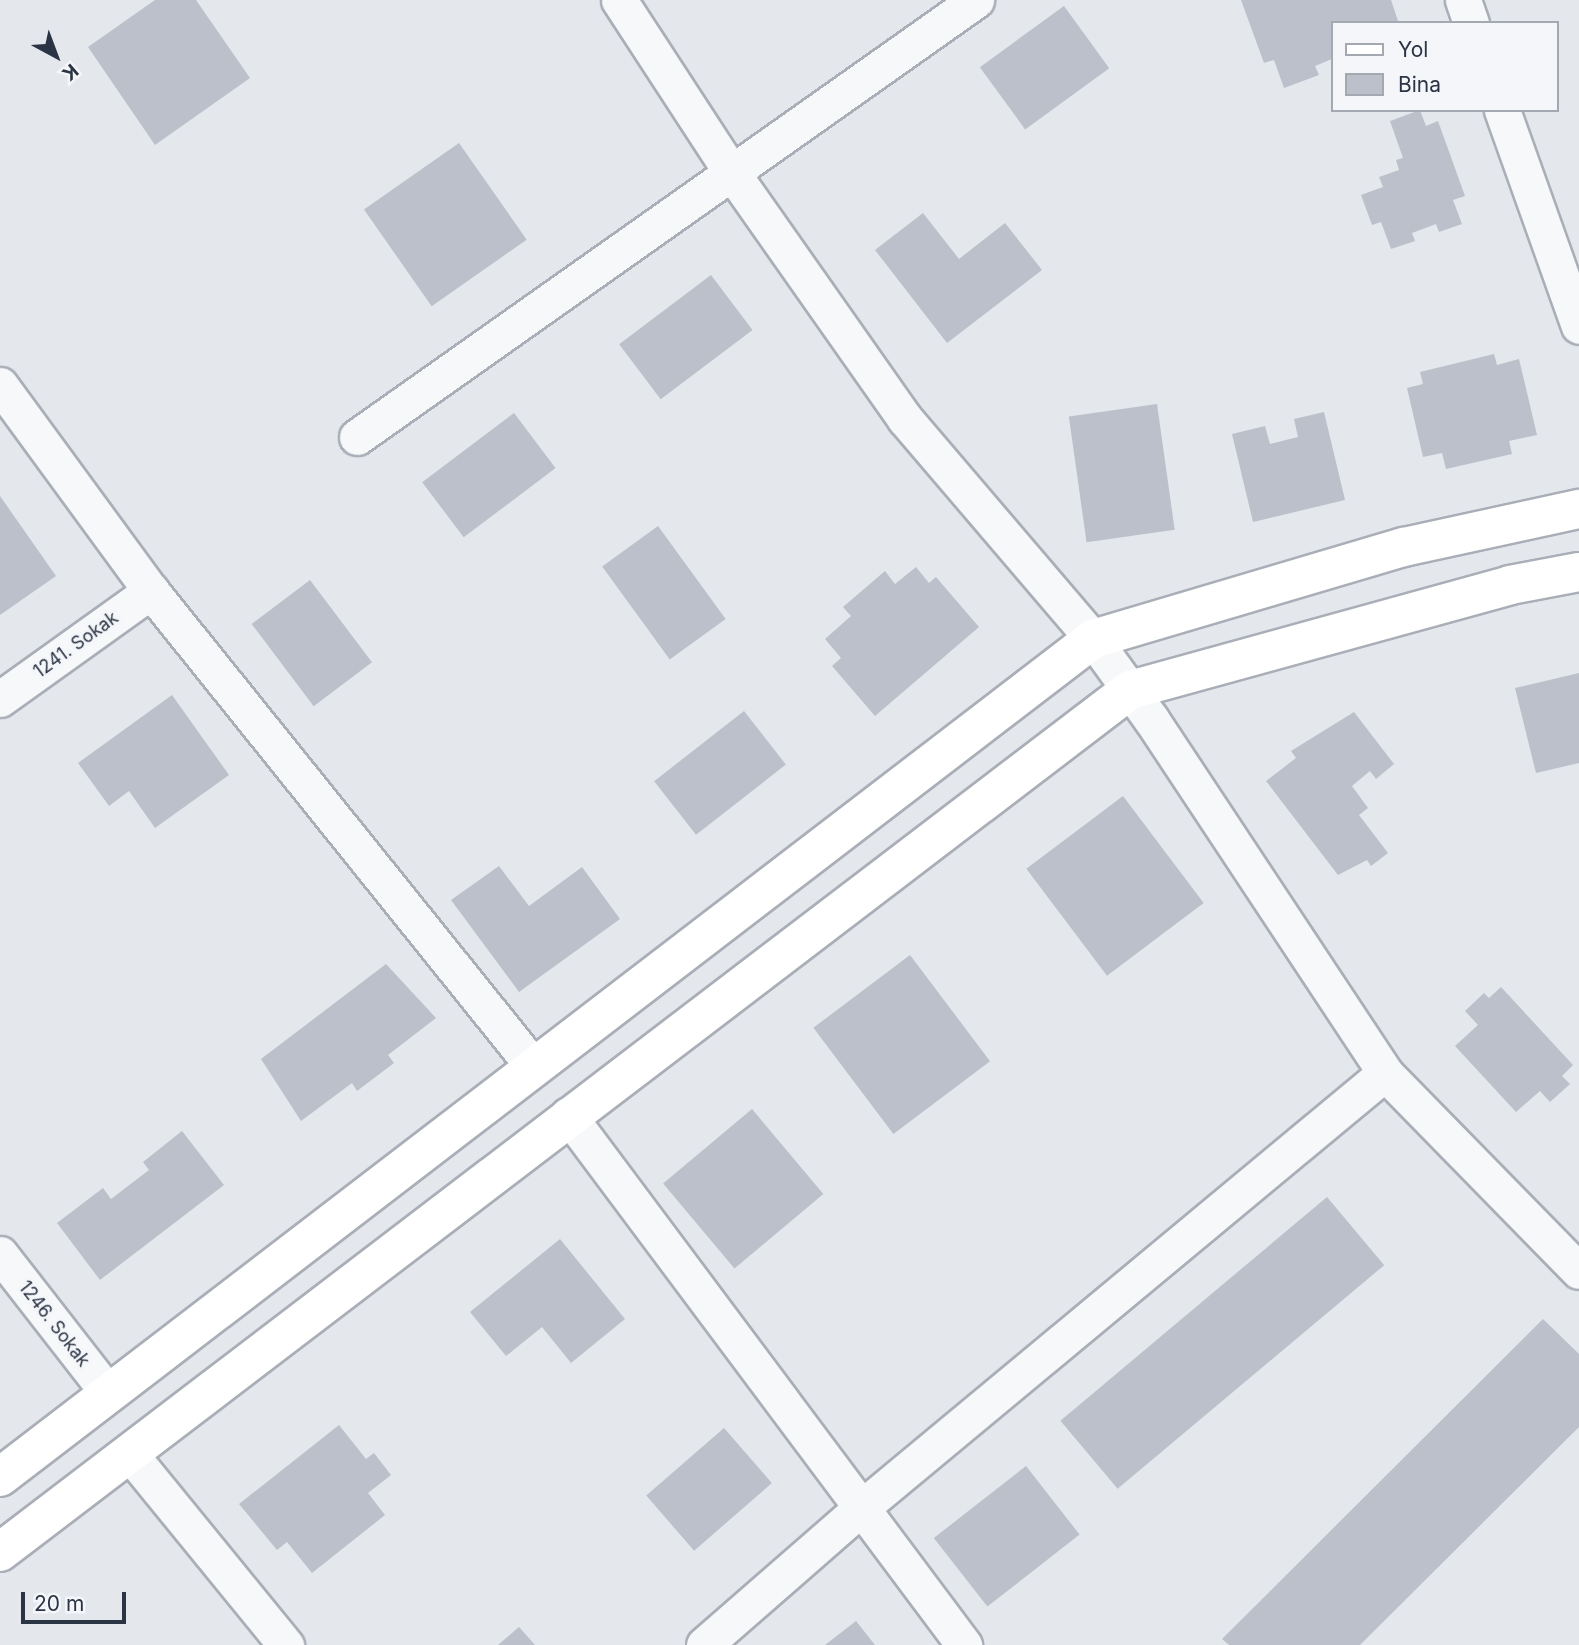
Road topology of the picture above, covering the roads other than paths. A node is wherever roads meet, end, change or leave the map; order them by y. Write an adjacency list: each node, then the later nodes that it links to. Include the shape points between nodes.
1 (619, 0): 6 (street)
2 (976, 0): 6 (street)
3 (1463, 0): 4 (street)
4 (1470, 21)
5 (1503, 112): 7 (street)
6 (730, 170): 9 (street); 13 (street, via 905,419)
7 (1579, 326)
8 (0, 385): 12 (street)
9 (357, 438)
10 (1579, 509): 13 (main road, via 1404,547)
11 (1579, 572): 14 (main road, via 1510,585)
12 (151, 591): 15 (street, 1241. Sokak); 16 (street)
13 (1093, 639): 14 (street); 16 (main road)
14 (1130, 690): 17 (street); 18 (main road)
15 (0, 699)
16 (533, 1066): 21 (main road)
17 (1385, 1073): 20 (street); 24 (street)
18 (568, 1115): 22 (main road); 24 (street)
19 (0, 1254): 21 (street, 1246. Sokak)
20 (1579, 1271)
21 (109, 1394): 23 (main road)
22 (130, 1454): 25 (main road); 26 (street)
23 (0, 1478)
24 (860, 1509): 27 (street); 28 (street)
25 (0, 1552)
26 (286, 1645)
27 (704, 1645)
28 (964, 1645)

